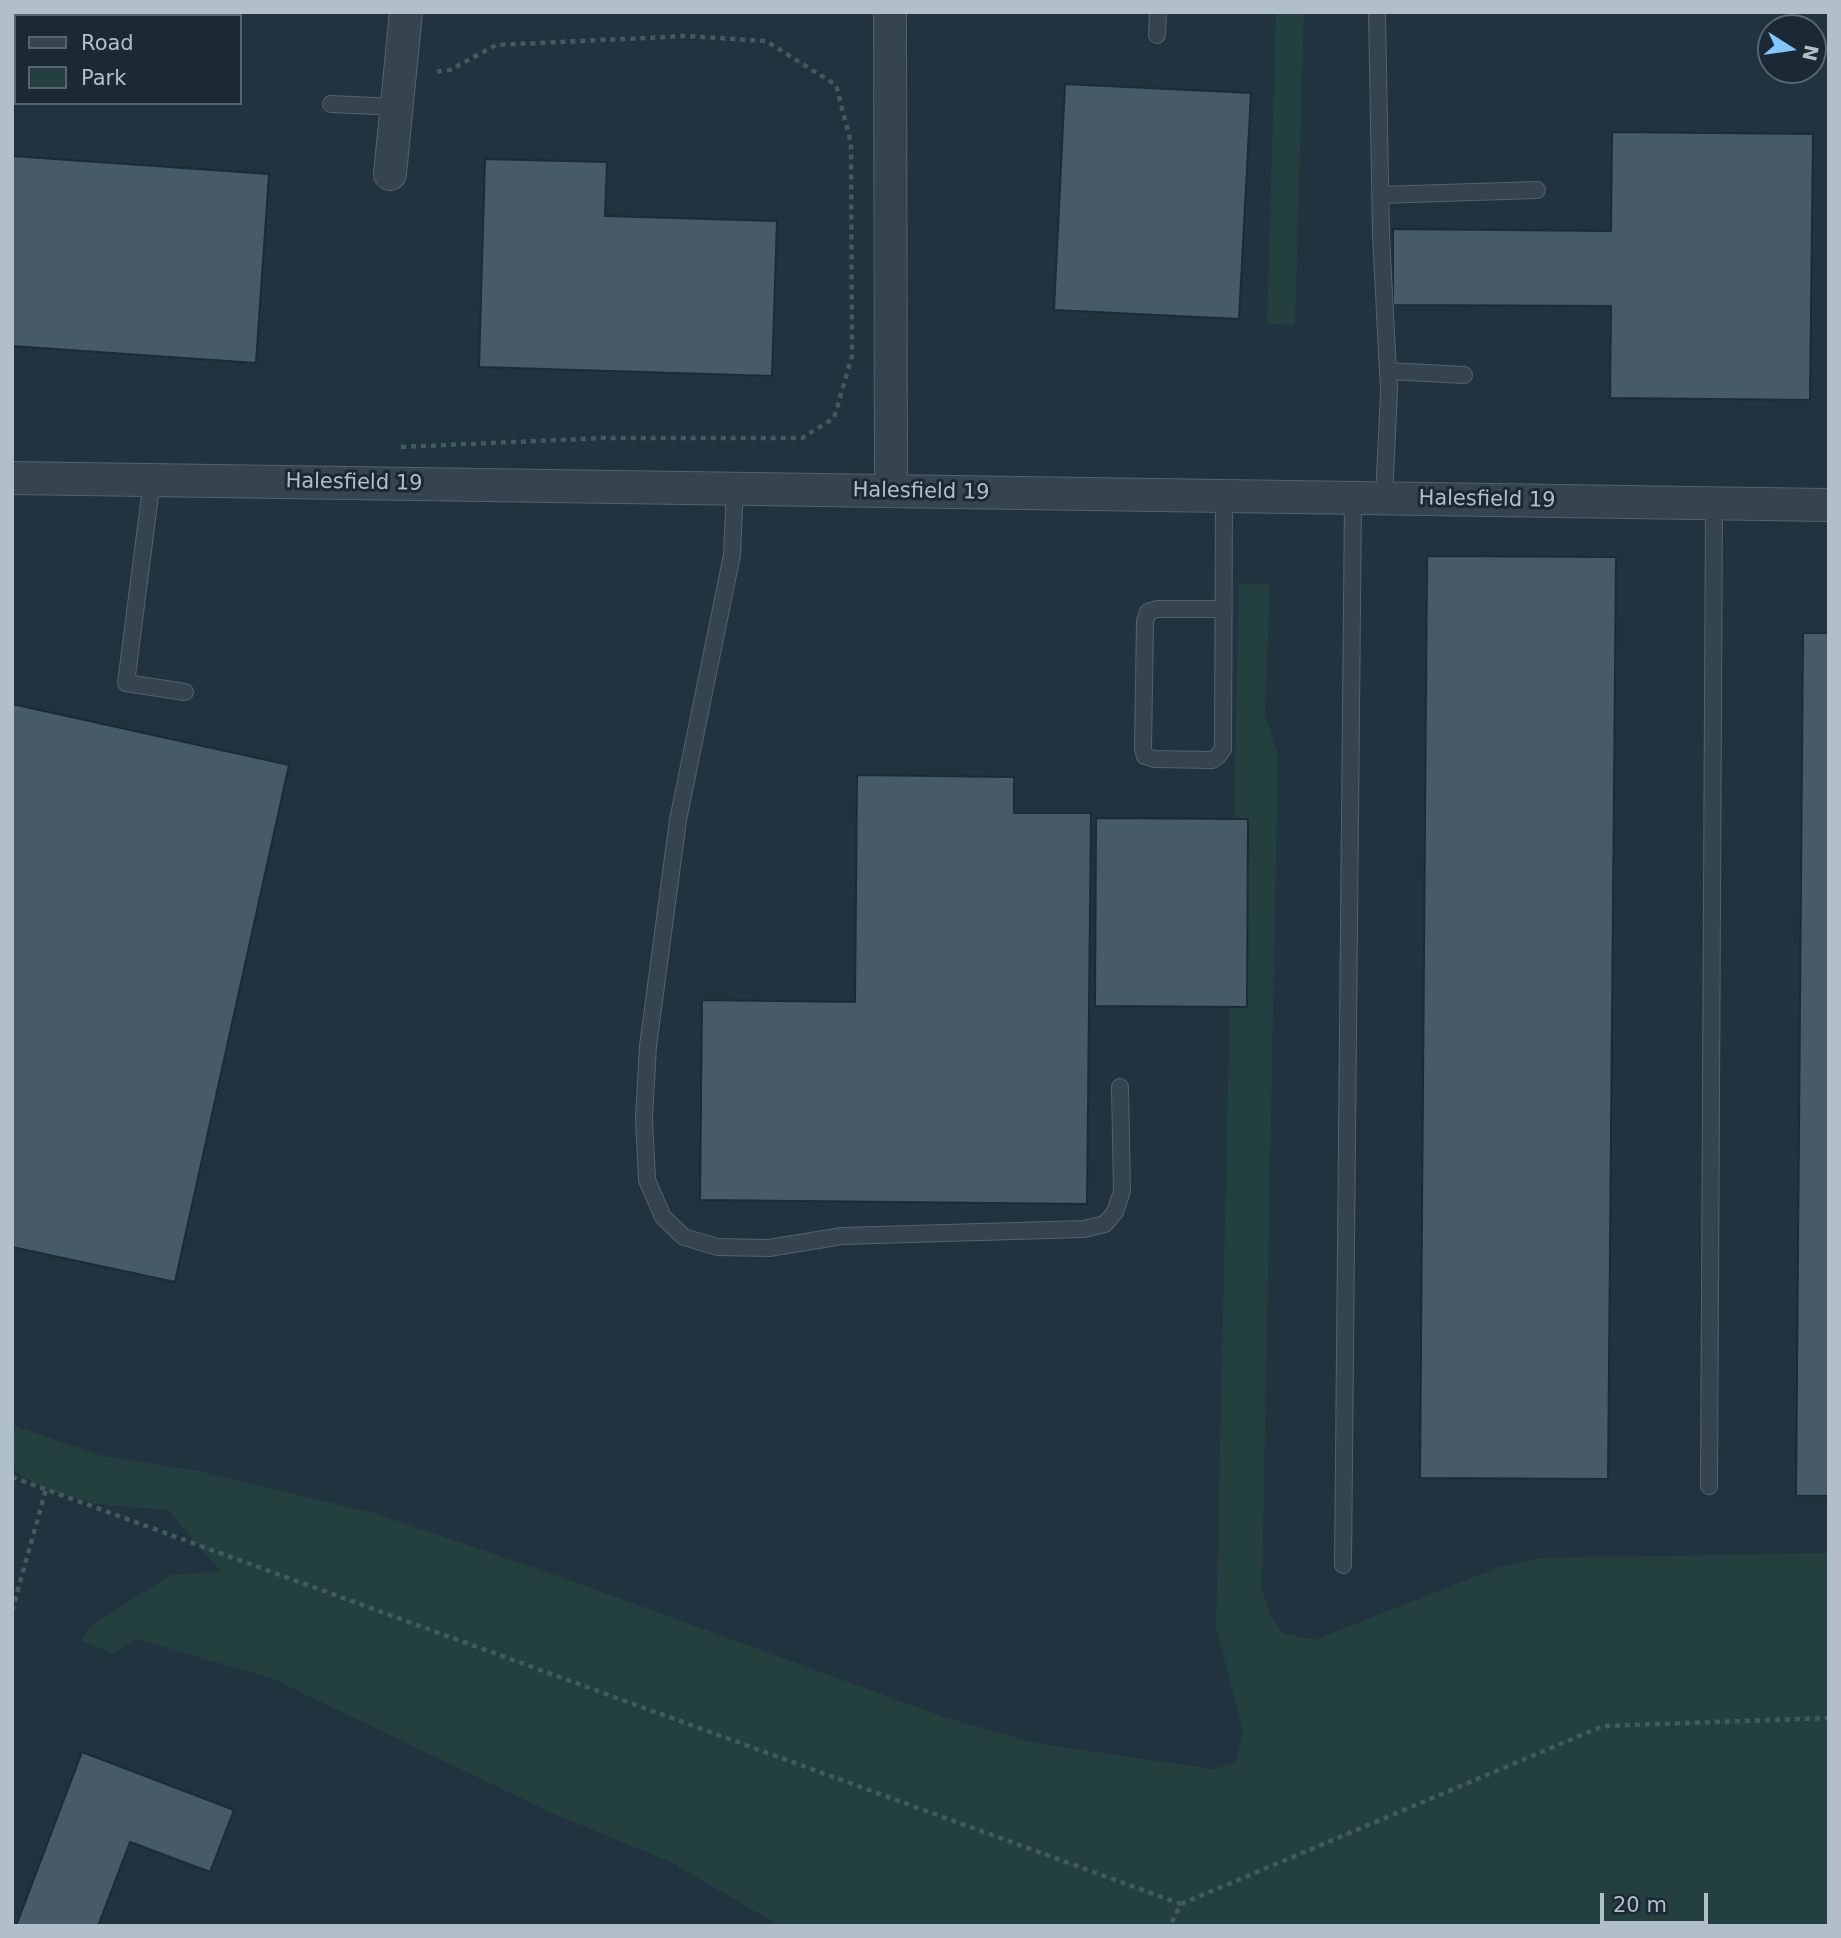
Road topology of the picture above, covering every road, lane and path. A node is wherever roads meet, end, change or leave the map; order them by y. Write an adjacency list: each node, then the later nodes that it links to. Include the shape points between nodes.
1 (406, 12): 6 (street)
2 (890, 12): 18 (street)
3 (1158, 12): 5 (lane)
4 (1377, 12): 11 (lane)
5 (1157, 35)
6 (400, 74): 8 (street); 14 (path, via 450,70 496,45 687,36 766,41 836,85 850,143 852,356 834,418 802,438 603,438)
7 (331, 104): 8 (lane)
8 (397, 107): 9 (street)
9 (390, 174)
10 (1537, 190): 11 (lane)
11 (1380, 195): 12 (lane)
12 (1388, 372): 13 (lane); 21 (lane)
13 (1464, 375)
14 (394, 447)
15 (12, 478): 16 (street, Halesfield 19)
16 (152, 480): 17 (street, Halesfield 19); 25 (lane, via 126,683)
17 (735, 488): 18 (street, Halesfield 19); 26 (lane, via 732,555 678,820 648,1045 647,1180 663,1217 684,1237 717,1247 769,1248 842,1236 1084,1230 1105,1224 1122,1191)
18 (891, 491): 19 (street, Halesfield 19)
19 (1224, 496): 20 (street, Halesfield 19); 24 (lane)
20 (1353, 498): 21 (street, Halesfield 19); 30 (lane)
21 (1384, 498): 22 (street, Halesfield 19)
22 (1714, 503): 23 (street, Halesfield 19); 28 (lane)
23 (1829, 505)
24 (1223, 609): 24 (lane, via 1223,749 1212,760 1145,756 1148,612)
25 (185, 692)
26 (1120, 1087)
27 (12, 1477): 29 (path)
28 (1710, 1486)
29 (46, 1489): 31 (path); 33 (path)
30 (1343, 1565)
31 (12, 1611)
32 (1829, 1718): 33 (path, via 1603,1726)
33 (1181, 1904): 34 (path)
34 (1170, 1926)

